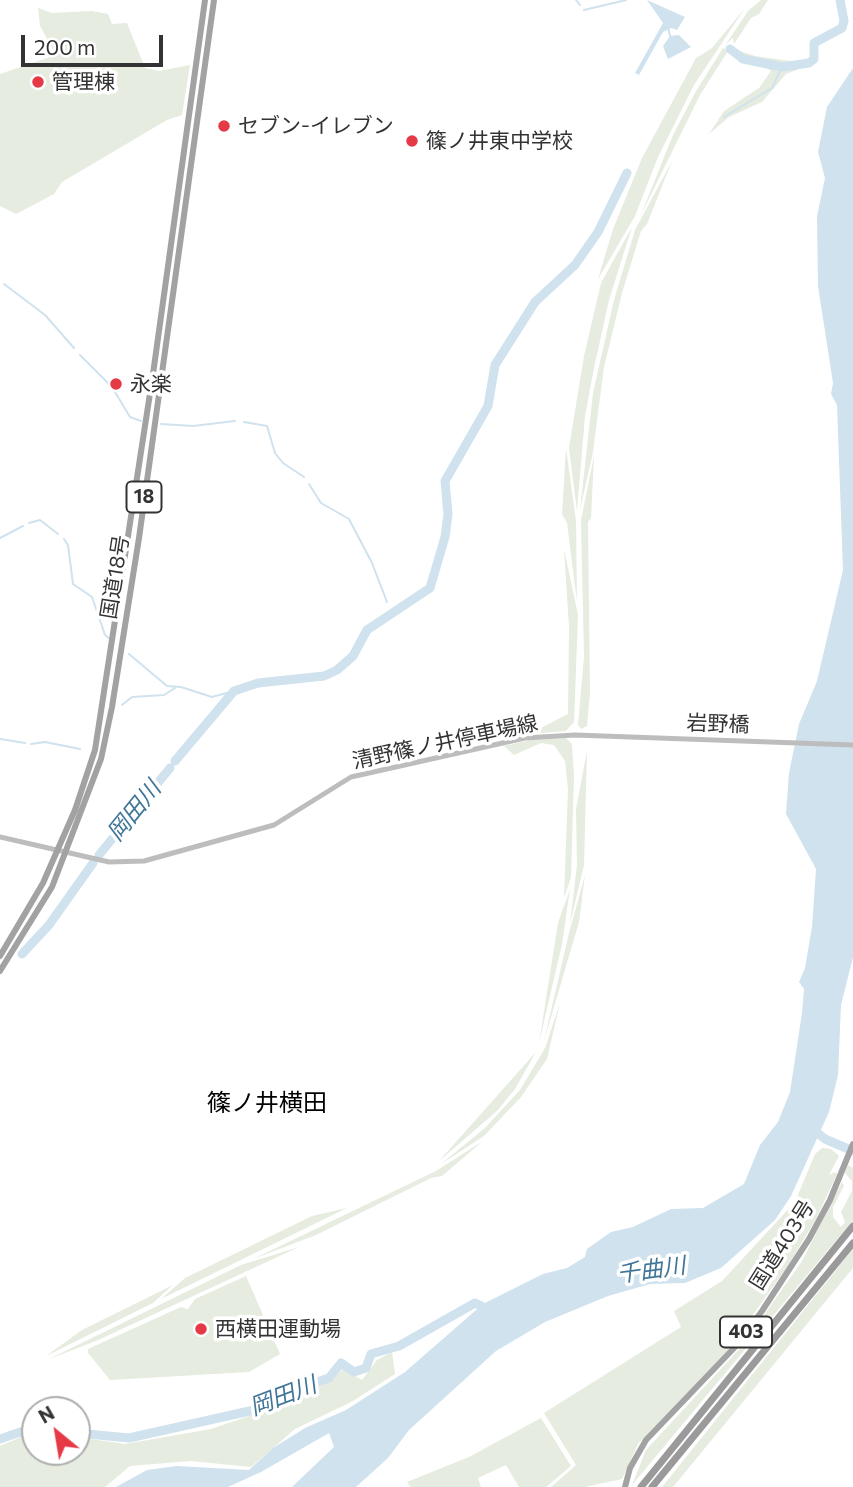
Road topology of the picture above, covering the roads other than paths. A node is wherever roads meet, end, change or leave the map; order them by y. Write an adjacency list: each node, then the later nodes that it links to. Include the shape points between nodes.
1 (205, 0): 6 (highway, 国道18号 / 18, via 105,699 94,756)
2 (214, 0): 7 (highway, 国道18号 / 18, via 112,707 101,759)
3 (582, 735): 4 (main road, 岩野橋); 7 (main road, 清野篠ノ井停車場線, via 526,738 351,777 274,825 144,861 109,862)
4 (853, 745)
5 (0, 837): 6 (main road, 清野篠ノ井停車場線)
6 (57, 852): 7 (main road, 清野篠ノ井停車場線); 8 (highway, 国道18号 / 18)
7 (66, 853): 9 (highway, 国道18号 / 18, via 52,887)
8 (0, 956)
9 (0, 971)
10 (853, 1144): 13 (highway, 国道403号 / 403, via 809,1239 762,1311 735,1347 646,1440)
11 (853, 1226): 14 (highway)
12 (853, 1243): 15 (highway)
13 (625, 1487)
14 (641, 1487)
15 (652, 1487)

